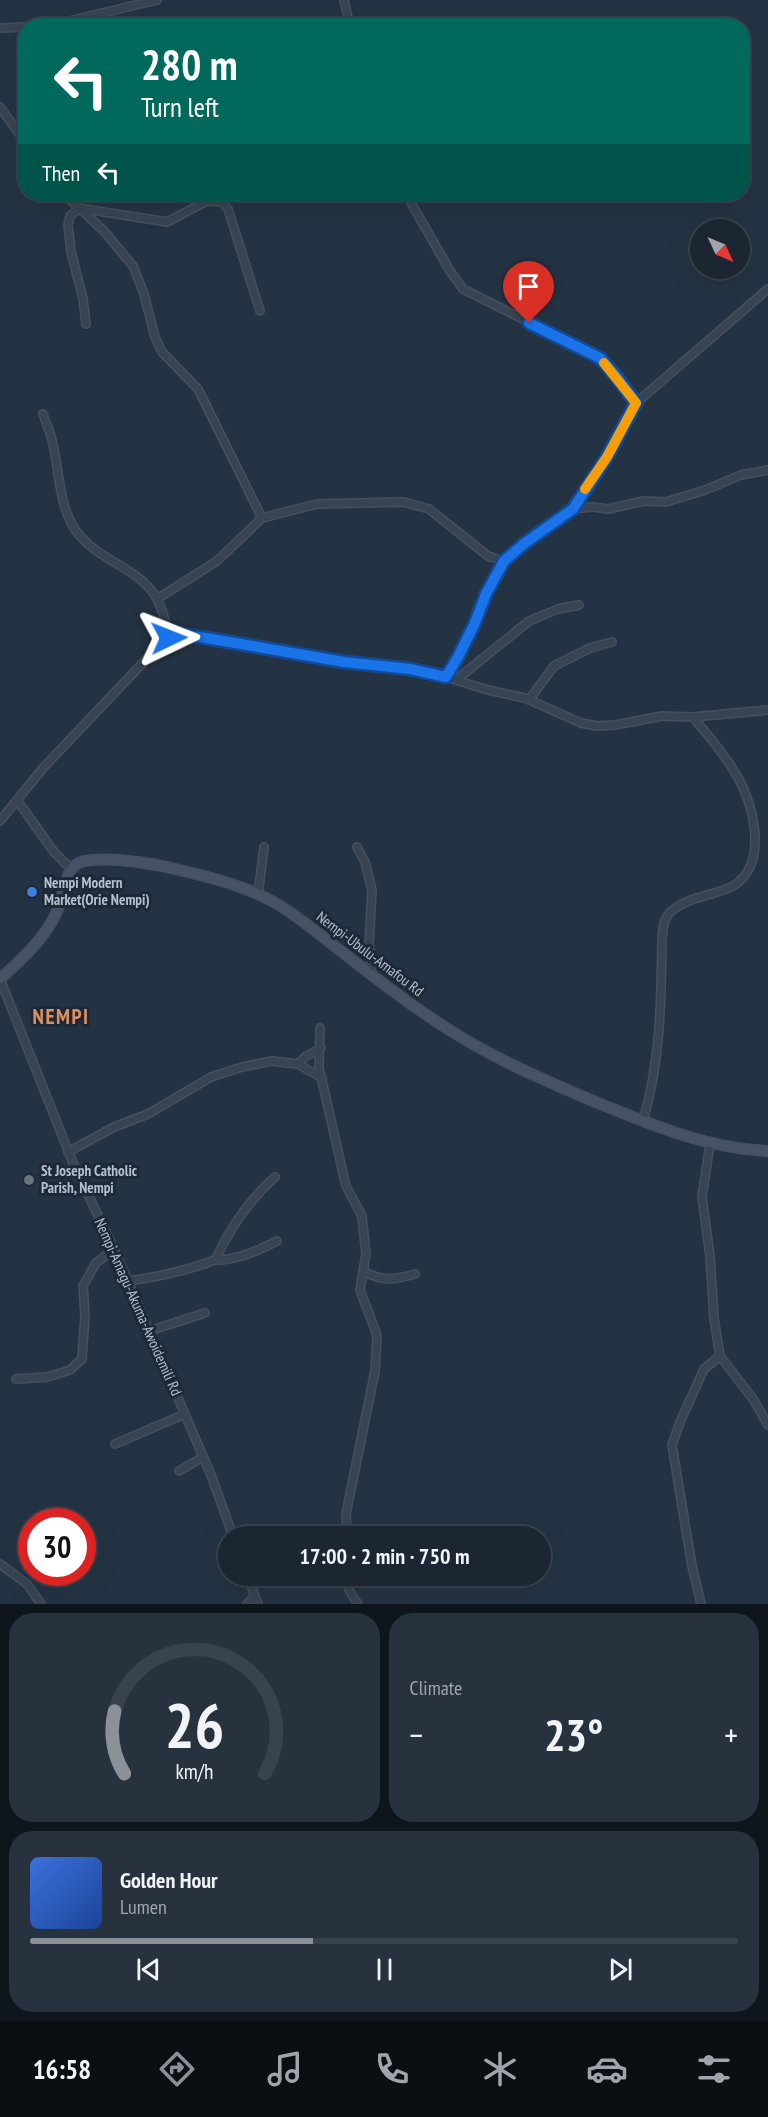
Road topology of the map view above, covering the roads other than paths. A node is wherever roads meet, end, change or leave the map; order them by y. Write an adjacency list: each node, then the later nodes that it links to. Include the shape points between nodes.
1 (157, 0): 3 (street)
2 (344, 0): 4 (street)
3 (82, 18)
4 (348, 18)
5 (18, 27): 6 (street)
6 (0, 28)
7 (0, 107): 8 (street)
8 (18, 132)
9 (72, 201): 13 (street)
10 (207, 201): 13 (street, via 167,222)
11 (219, 201): 15 (street, via 228,209)
12 (410, 201): 17 (street, via 463,289 600,358)
13 (79, 208): 16 (street, via 70,216 68,225); 21 (street, via 133,266 162,352 198,389)
14 (768, 289): 17 (street)
15 (260, 311)
16 (86, 324)
17 (636, 403): 20 (street)
18 (43, 414): 23 (street, via 72,523 81,537 141,579)
19 (768, 470): 20 (street, via 741,475 666,502)
20 (573, 509): 22 (street)
21 (262, 518): 22 (street, via 317,504 404,502 429,509 488,556); 23 (street, via 217,561)
22 (504, 561): 27 (street)
23 (157, 598): 25 (street)
24 (579, 605): 28 (street, via 529,621)
25 (169, 638): 27 (street, via 179,634); 32 (street)
26 (612, 642): 29 (street, via 554,666)
27 (446, 677): 28 (street)
28 (456, 680): 29 (street)
29 (529, 700): 31 (street, via 580,723 597,726 662,716)
30 (768, 710): 31 (street)
31 (693, 717): 44 (street, via 737,776 748,801 758,849 748,876 734,886 683,904 665,920 658,1054)
32 (17, 800): 33 (street); 36 (street)
33 (0, 821)
34 (264, 847): 37 (street)
35 (357, 847): 38 (street, via 372,891)
36 (71, 869): 37 (street, Nempi-Ubulu-Amafou Rd, via 80,862 134,860 210,877); 39 (street, via 58,911 20,961)
37 (258, 895): 38 (street, Nempi-Ubulu-Amafou Rd, via 289,912)
38 (372, 975): 44 (street, Nempi-Ubulu-Amafou Rd, via 476,1045 543,1080)
39 (0, 979): 47 (street, Nempi-Amagu-Akuma-Awoidemili Rd)
40 (320, 1028): 41 (street)
41 (321, 1048): 42 (street); 43 (street)
42 (298, 1064): 43 (street); 47 (street, via 272,1061 211,1077 148,1114)
43 (322, 1078): 52 (street, via 346,1186 362,1216 366,1254)
44 (643, 1121): 45 (street, Nempi-Ubulu-Amafou Rd)
45 (710, 1144): 46 (street, Nempi-Ubulu-Amafou Rd); 57 (street, via 702,1197)
46 (768, 1151)
47 (68, 1152): 50 (street, Nempi-Amagu-Akuma-Awoidemili Rd)
48 (275, 1177): 51 (street, via 244,1209)
49 (277, 1241): 51 (street, via 253,1253)
50 (114, 1250): 54 (street, Nempi-Amagu-Akuma-Awoidemili Rd); 58 (street, via 96,1263 83,1286 81,1359 70,1370 47,1377)
51 (215, 1260): 54 (street, via 180,1272)
52 (363, 1271): 53 (street, via 378,1279 393,1280); 65 (street, via 360,1290 377,1335 375,1371)
53 (415, 1274)
54 (128, 1281): 56 (street, Nempi-Amagu-Akuma-Awoidemili Rd)
55 (205, 1312): 56 (street)
56 (149, 1331): 59 (street, Nempi-Amagu-Akuma-Awoidemili Rd)
57 (720, 1356): 60 (street); 72 (street, via 704,1369 672,1445)
58 (16, 1378)
59 (185, 1414): 61 (street); 62 (street, Nempi-Amagu-Akuma-Awoidemili Rd)
60 (768, 1425)
61 (115, 1444)
62 (203, 1456): 63 (street); 64 (street, Nempi-Amagu-Akuma-Awoidemili Rd)
63 (179, 1471)
64 (229, 1526)
65 (347, 1526)
66 (0, 1564): 69 (street, via 27,1584)
67 (348, 1586): 71 (street)
68 (256, 1600): 70 (street)
69 (41, 1604)
70 (247, 1604)
71 (358, 1604)
72 (701, 1604)

